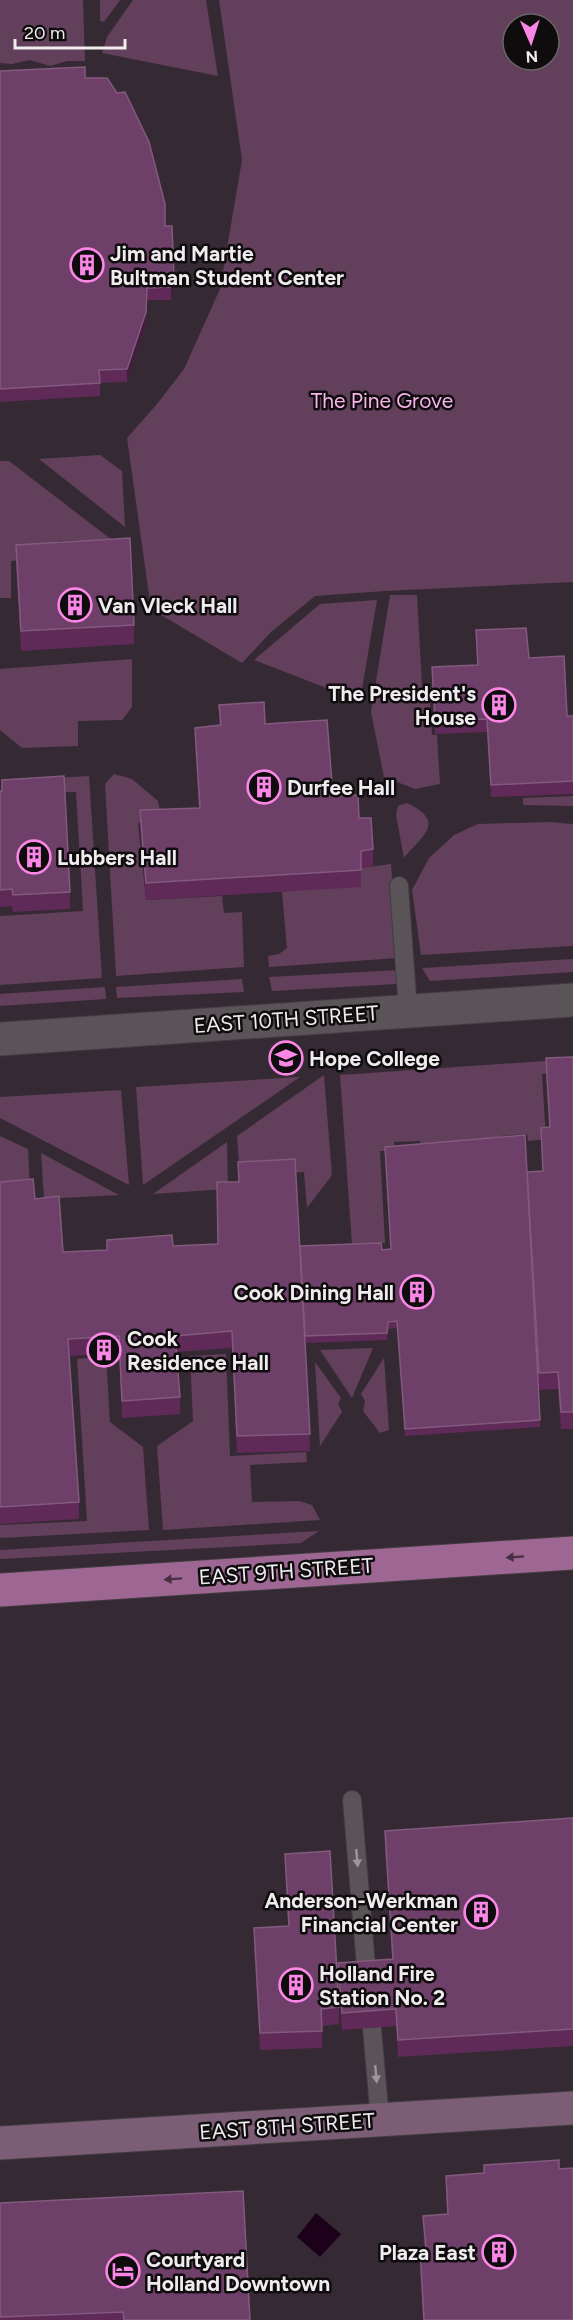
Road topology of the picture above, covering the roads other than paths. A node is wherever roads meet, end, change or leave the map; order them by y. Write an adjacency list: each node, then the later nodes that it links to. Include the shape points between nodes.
1 (399, 886): 3 (lane)
2 (573, 1000): 3 (street, EAST 10TH STREET)
3 (408, 1011): 4 (street, EAST 10TH STREET)
4 (0, 1039)
5 (573, 1553): 6 (main road, EAST 9TH STREET, one-way to 6)
6 (0, 1590)
7 (352, 1800): 8 (lane, one-way to 8)
8 (367, 1978)
9 (372, 2028): 11 (lane, one-way to 11)
10 (573, 2108): 11 (main road, EAST 8TH STREET)
11 (380, 2120): 12 (main road, EAST 8TH STREET)
12 (0, 2143)

